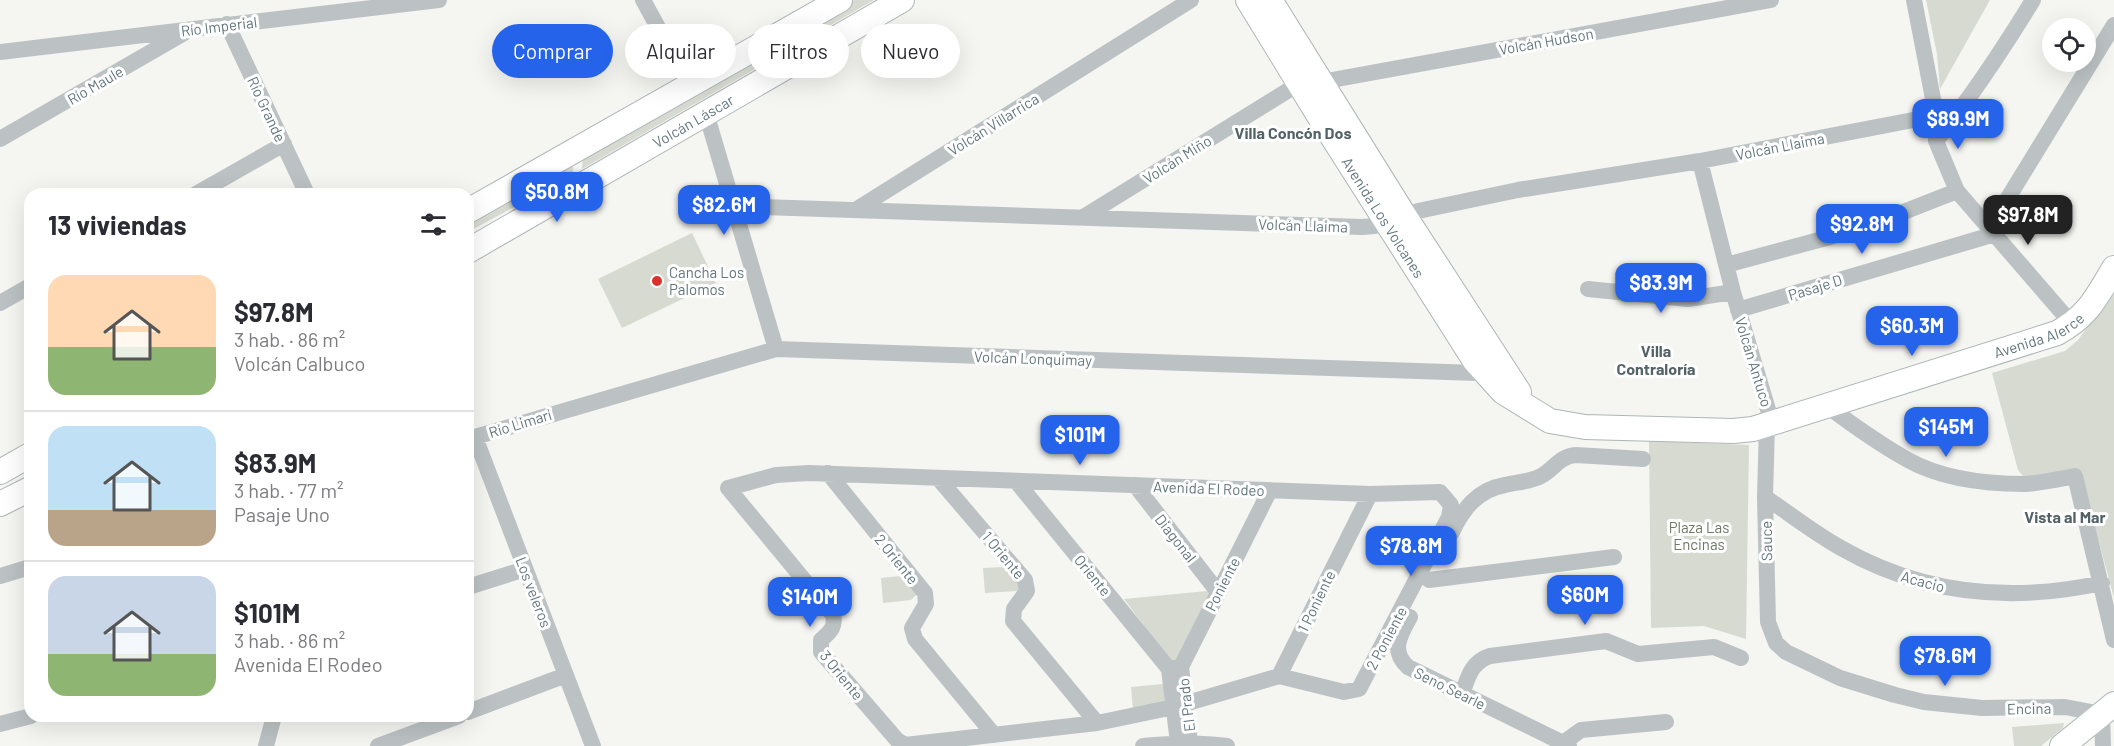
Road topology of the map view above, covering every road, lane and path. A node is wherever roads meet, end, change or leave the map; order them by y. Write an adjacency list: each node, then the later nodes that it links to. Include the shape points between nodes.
1 (439, 0): 11 (street, Río Imperial)
2 (644, 0): 16 (street)
3 (840, 0): 16 (street)
4 (902, 0): 17 (street, Volcán Láscar)
5 (1191, 0): 28 (street, Volcán Villarrica)
6 (1248, 0): 15 (street, Avenida Los Volcanes)
7 (1270, 0): 15 (street, Avenida Los Volcanes)
8 (1771, 0): 15 (street, Volcán Hudson)
9 (1914, 0): 18 (street)
10 (2033, 0): 20 (street, via 1963,108)
11 (227, 24): 13 (street, Río Imperial); 21 (street, Río Grande)
12 (2114, 25): 31 (street)
13 (190, 30): 14 (street, Río Imperial); 19 (street, Río Maule)
14 (0, 52)
15 (1311, 82): 29 (street, Volcán Miño); 30 (street, Avenida Los Volcanes)
16 (690, 86): 27 (street)
17 (706, 113): 26 (street); 32 (street, Volcán Láscar)
18 (1934, 116): 20 (street); 22 (street, Volcán Llaima)
19 (0, 139)
20 (1936, 141): 25 (street)
21 (284, 144): 23 (street); 24 (street, Río Grande)
22 (1700, 161): 30 (street, Volcán Llaima, via 1518,190); 33 (street, Volcán Antuco)
23 (207, 188)
24 (304, 188)
25 (1957, 190): 31 (street); 33 (street, via 1883,220)
26 (733, 206): 28 (street, Volcán Llaima); 41 (street)
27 (474, 208)
28 (856, 209): 29 (street, Volcán Llaima)
29 (1085, 216): 30 (street, Volcán Llaima, via 1362,227)
30 (1395, 218): 42 (street, Avenida Los Volcanes)
31 (1992, 230): 39 (street, Pasaje D); 40 (street)
32 (474, 247)
33 (1726, 265): 37 (street, Volcán Antuco)
34 (2114, 268): 40 (street, Avenida Alerce, via 2088,310)
35 (24, 289): 38 (street)
36 (1588, 289): 37 (street, via 1688,299)
37 (1733, 292): 39 (street, Volcán Antuco)
38 (0, 303)
39 (1738, 310): 45 (street, Volcán Antuco)
40 (2072, 324): 43 (street, Avenida Alerce, via 2056,333)
41 (776, 348): 42 (street, Volcán Lonquimay, via 1477,374); 44 (street, Volcán Lonquimay)
42 (1493, 369): 45 (street, Avenida Los Volcanes, via 1540,416 1568,426 1733,431)
43 (1827, 406): 45 (street, Avenida Alerce); 67 (street, via 1909,461 1944,475 2026,484 2075,476)
44 (572, 408): 46 (street, Río Limarí)
45 (1770, 424): 60 (street, Sauce)
46 (474, 437)
47 (474, 445): 64 (street, Los veleros)
48 (24, 458): 50 (street)
49 (1643, 459): 66 (street, Seno Searle, via 1571,456 1535,479 1482,493 1459,517)
50 (0, 472)
51 (828, 473): 52 (street, Avenida El Rodeo); 55 (street, Avenida El Rodeo, via 776,475); 86 (street, 2 Oriente, via 925,593 926,604 912,628 915,639)
52 (938, 478): 53 (street, Avenida El Rodeo); 84 (street, 1 Oriente, via 1025,580 1027,591 1013,613 1015,625)
53 (1016, 481): 54 (street, Avenida El Rodeo); 73 (street, Oriente)
54 (1134, 485): 56 (street, Avenida El Rodeo); 69 (street, Diagonal)
55 (728, 488): 88 (street, 3 Oriente, via 833,615 834,625 821,640 821,652)
56 (1270, 490): 59 (street, Avenida El Rodeo); 69 (street, Poniente)
57 (24, 492): 61 (street)
58 (1440, 492): 59 (street, Avenida El Rodeo); 75 (street, 2 Poniente, via 1451,506 1449,518 1359,690 1344,692)
59 (1370, 494): 75 (street, 1 Poniente)
60 (1765, 497): 67 (street, Acacio, via 1840,548 1914,580 1967,591 2021,595); 71 (street, Sauce, via 1768,622 1776,643)
61 (0, 504)
62 (1614, 557): 66 (street)
63 (24, 568): 65 (street)
64 (525, 569): 68 (street); 74 (street, Los veleros)
65 (1, 573)
66 (1429, 580): 76 (street, Seno Searle, via 1398,640 1398,652 1407,667)
67 (2102, 583): 70 (street)
68 (474, 585)
69 (1218, 592): 73 (street, Poniente)
70 (2114, 640)
71 (1786, 652): 78 (street, Encina, via 1840,678 1924,702 1982,708)
72 (1741, 658): 76 (street, via 1713,647 1638,654 1605,641 1483,658 1473,667)
73 (1175, 668): 77 (street, El Prado)
74 (566, 675): 79 (street); 92 (street, Los veleros)
75 (1279, 676): 77 (street)
76 (1462, 694): 89 (street, Seno Searle)
77 (1180, 705): 84 (street); 87 (street, El Prado)
78 (2108, 709): 95 (street); 96 (street)
79 (474, 710)
80 (24, 718): 85 (street)
81 (272, 722): 90 (street)
82 (443, 722): 91 (street)
83 (1666, 722): 89 (street, via 1581,730)
84 (1097, 723): 86 (street)
85 (0, 724)
86 (994, 735): 88 (street)
87 (1184, 744): 93 (street); 94 (street)
88 (905, 745)
89 (1566, 745)
90 (266, 746)
91 (378, 746)
92 (593, 746)
93 (1143, 746)
94 (1227, 746)
95 (2062, 746)
96 (2103, 746)

